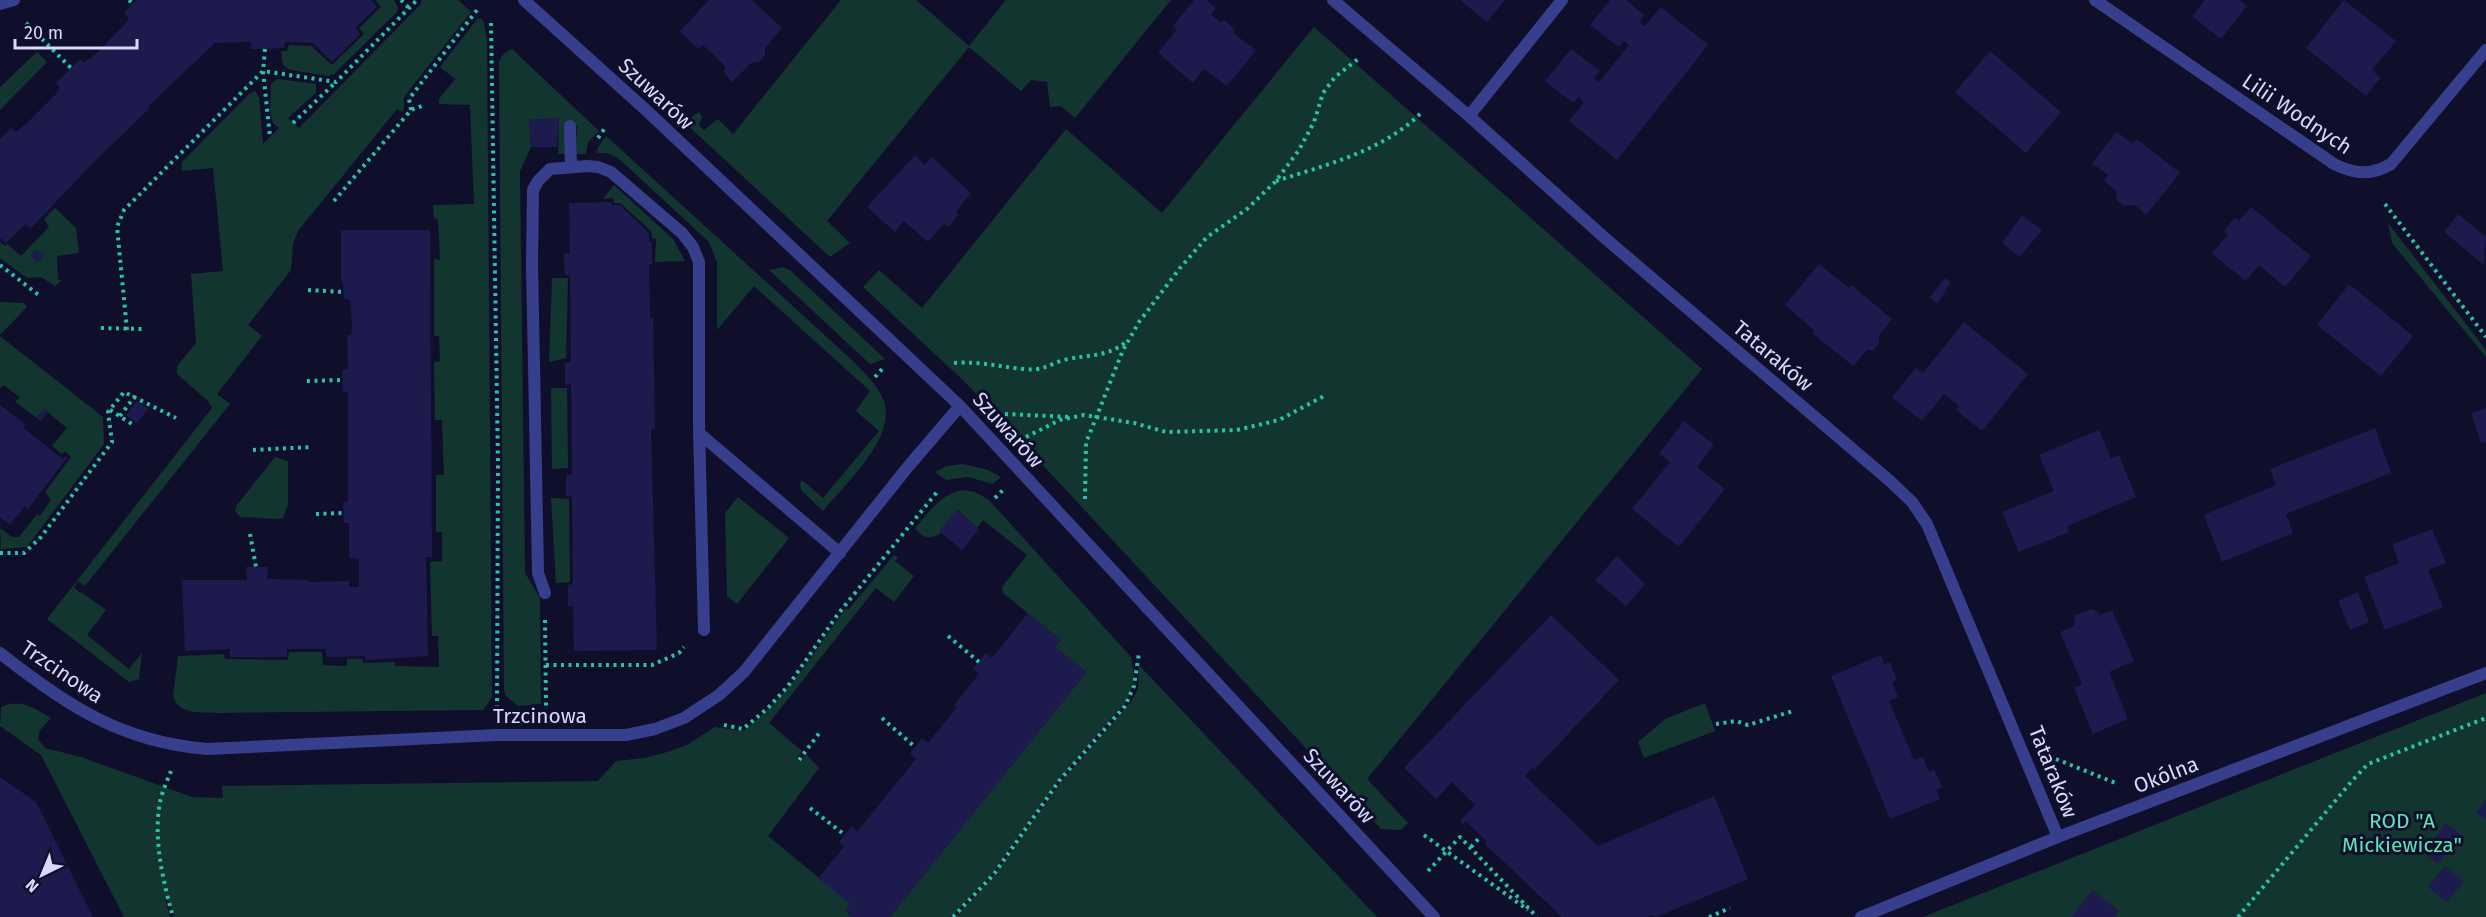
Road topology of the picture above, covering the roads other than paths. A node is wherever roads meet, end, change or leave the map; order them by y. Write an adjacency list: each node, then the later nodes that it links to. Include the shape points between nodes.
1 (14, 0): 6 (street)
2 (524, 0): 11 (street, Szuwarów)
3 (1333, 0): 8 (street, Tataraków)
4 (1562, 0): 8 (street)
5 (2095, 0): 7 (street, Lilii Wodnych, via 2334,164 2354,172 2376,171 2391,164)
6 (0, 4)
7 (2486, 50)
8 (1469, 116): 18 (street, Tataraków, via 1605,239 1912,502 1927,524)
9 (570, 126): 10 (street)
10 (571, 167): 12 (street, via 596,166 611,172 682,233 697,254); 14 (street, via 550,169 533,190 538,573)
11 (963, 409): 13 (street, Trzcinowa, via 908,468); 19 (street, Szuwarów)
12 (699, 433): 13 (street); 15 (street)
13 (840, 553): 16 (street, Trzcinowa, via 744,672 719,695 684,718 626,735 497,735 207,749 179,747 92,717)
14 (545, 593)
15 (704, 630)
16 (0, 653)
17 (2486, 673): 18 (street, Okólna)
18 (2058, 837): 20 (street, Okólna)
19 (1434, 917)
20 (1861, 917)

